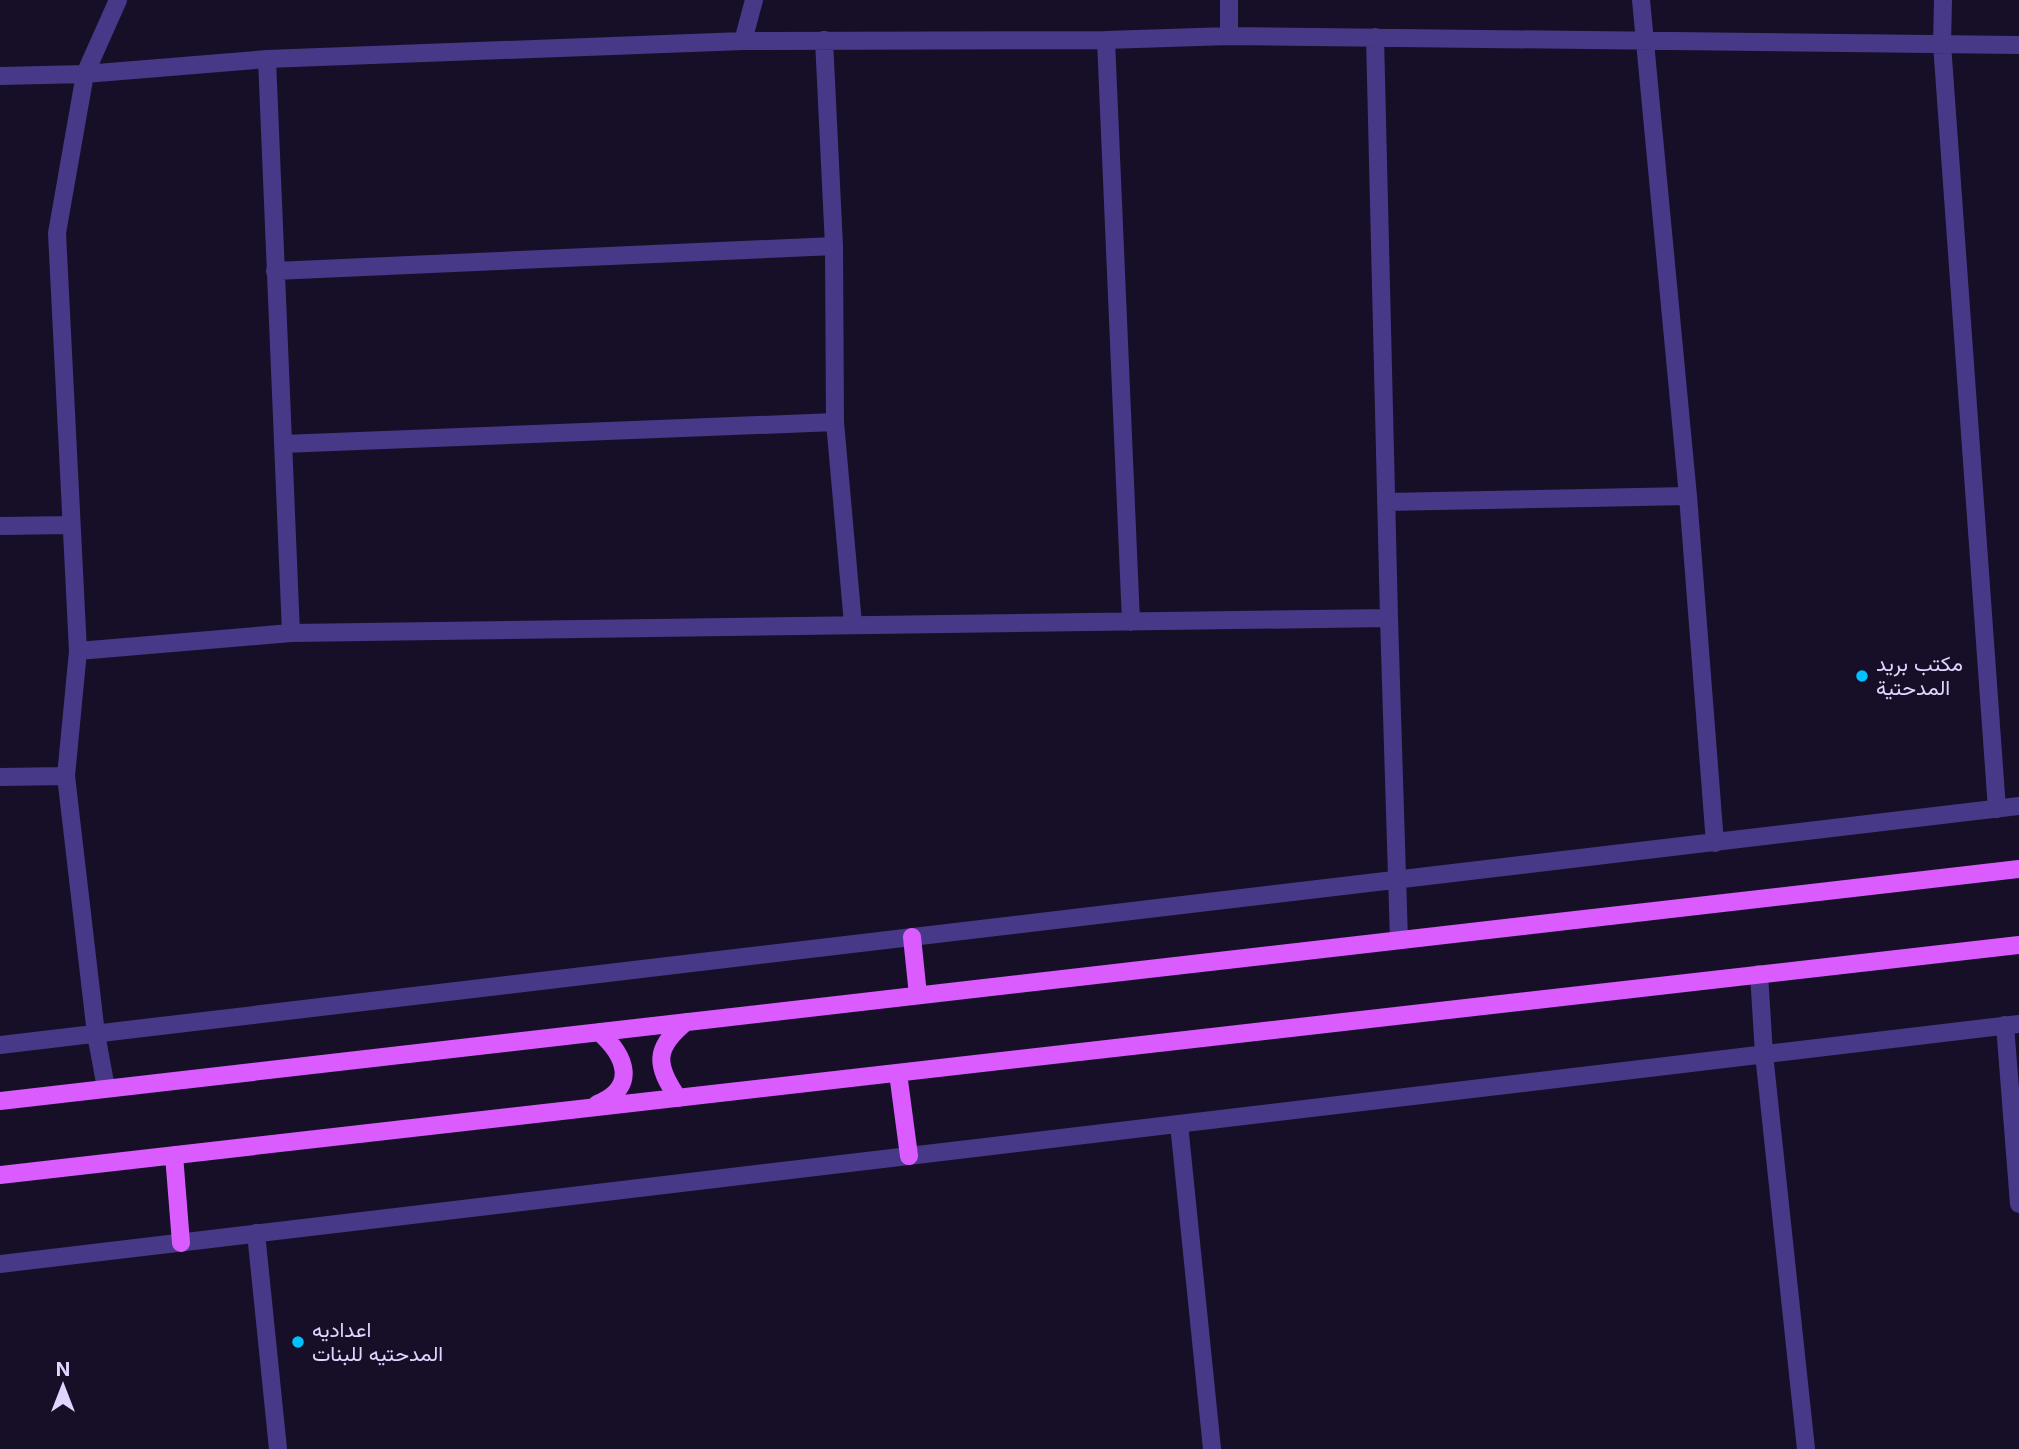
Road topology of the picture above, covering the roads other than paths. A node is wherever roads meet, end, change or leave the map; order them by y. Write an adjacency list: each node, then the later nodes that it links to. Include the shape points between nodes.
1 (118, 0): 15 (street)
2 (754, 0): 11 (street)
3 (1229, 0): 6 (street)
4 (1641, 0): 10 (street)
5 (1943, 0): 12 (street)
6 (1229, 36): 7 (street); 9 (street)
7 (1375, 37): 10 (street); 22 (street)
8 (824, 40): 9 (street); 11 (street); 17 (street)
9 (1106, 40): 26 (street)
10 (1643, 40): 12 (street); 21 (street)
11 (743, 41): 14 (street)
12 (1942, 44): 13 (street); 33 (street)
13 (2019, 45)
14 (267, 59): 15 (street); 18 (street)
15 (85, 74): 16 (street); 23 (street, via 57,233)
16 (0, 75)
17 (834, 246): 18 (street); 19 (street)
18 (275, 271): 20 (street)
19 (835, 422): 20 (street); 27 (street)
20 (283, 444): 28 (street)
21 (1688, 496): 22 (street); 34 (street)
22 (1386, 502): 25 (street)
23 (71, 525): 24 (street); 29 (street)
24 (0, 526)
25 (1389, 618): 26 (street); 36 (street)
26 (1131, 622): 27 (street)
27 (853, 624): 28 (street)
28 (291, 633): 29 (street)
29 (78, 651): 30 (street)
30 (66, 776): 31 (street); 45 (street)
31 (0, 777)
32 (2019, 806): 33 (street)
33 (1997, 809): 34 (street)
34 (1715, 843): 36 (street)
35 (2019, 869): 38 (main road)
36 (1397, 880): 37 (street); 38 (street)
37 (912, 937): 41 (main road); 45 (street)
38 (1399, 940): 41 (main road)
39 (2019, 945): 40 (main road)
40 (1759, 974): 47 (street); 48 (main road)
41 (918, 995): 42 (main road)
42 (686, 1022): 44 (main road); 50 (main road, via 662,1047 660,1064)
43 (2012, 1025): 47 (street); 54 (street)
44 (599, 1032): 49 (main road); 52 (main road, via 623,1059 624,1076 617,1091)
45 (96, 1034): 46 (street); 49 (street)
46 (0, 1045)
47 (1764, 1054): 53 (street); 64 (street)
48 (898, 1073): 50 (main road); 56 (main road)
49 (106, 1088): 51 (main road)
50 (678, 1098): 52 (main road)
51 (0, 1101)
52 (588, 1108): 55 (main road)
53 (1179, 1124): 56 (street); 63 (street)
54 (2017, 1139): 58 (street)
55 (174, 1155): 57 (main road); 60 (main road)
56 (909, 1156): 59 (street)
57 (0, 1175)
58 (2019, 1204)
59 (256, 1233): 60 (street); 62 (street)
60 (181, 1243): 61 (street)
61 (0, 1264)
62 (278, 1449)
63 (1212, 1449)
64 (1806, 1449)

